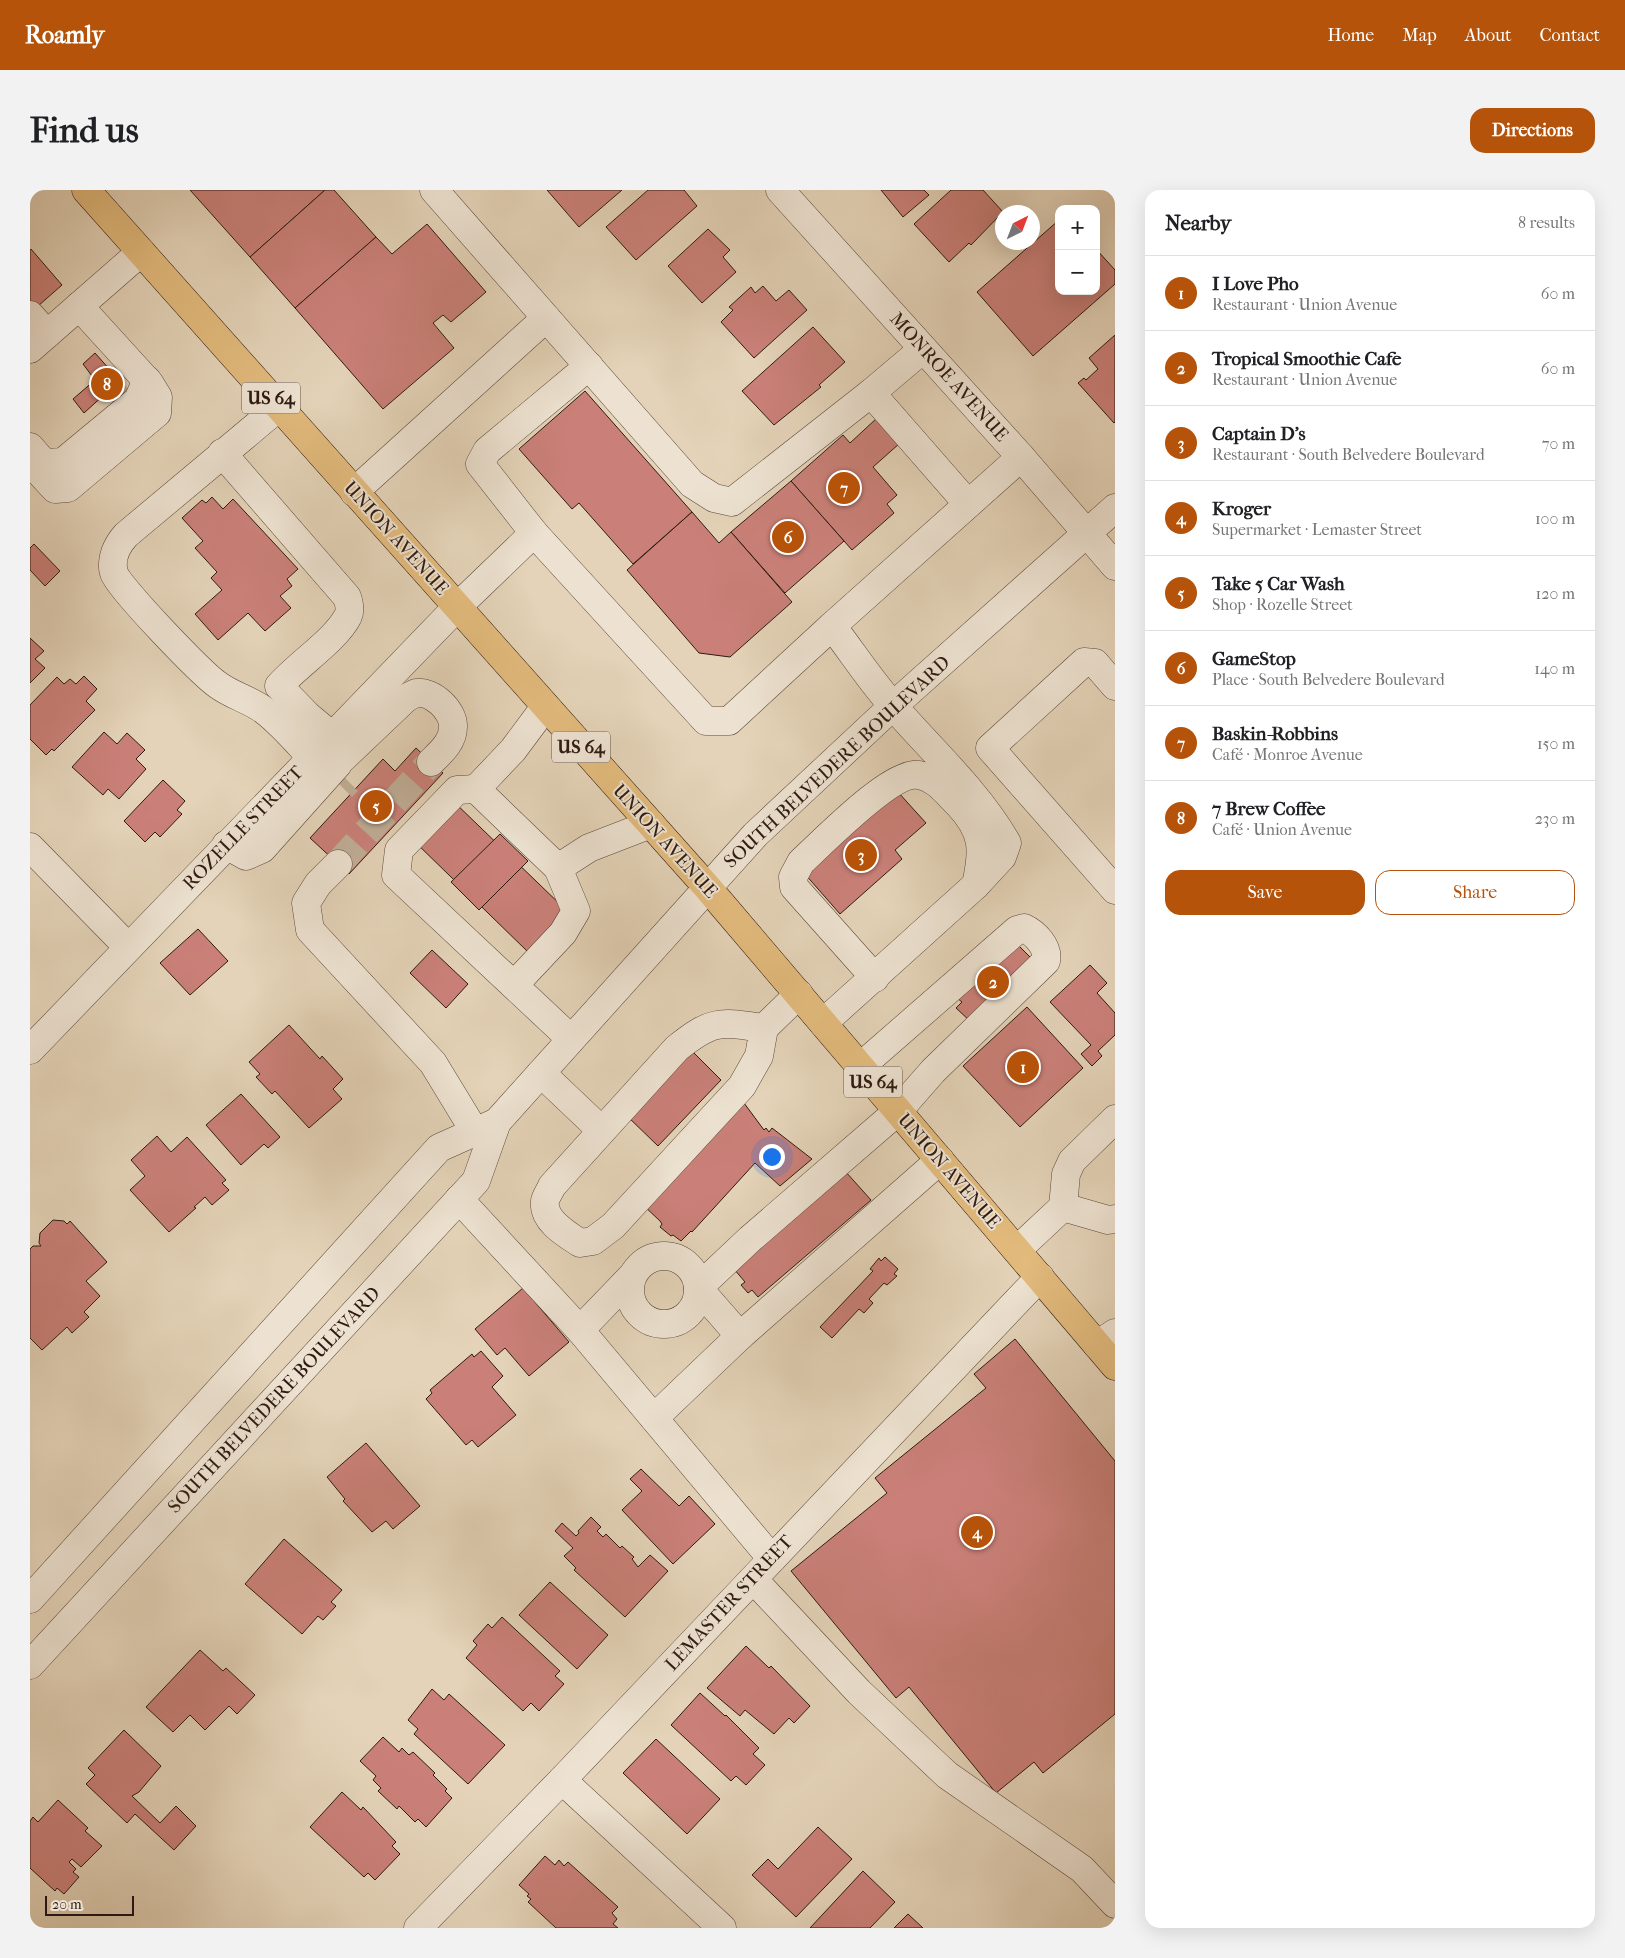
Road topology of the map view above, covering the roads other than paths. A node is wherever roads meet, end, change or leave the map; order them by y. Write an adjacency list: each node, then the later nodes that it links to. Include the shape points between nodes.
1 (86, 190): 4 (main road, UNION AVENUE / US 64)
2 (434, 190): 6 (street)
3 (780, 190): 8 (street, MONROE AVENUE)
4 (141, 252): 5 (street); 12 (main road, UNION AVENUE / US 64)
5 (79, 306): 7 (street); 10 (street)
6 (546, 318): 9 (street); 18 (street)
7 (36, 333)
8 (923, 349): 11 (street); 16 (street, MONROE AVENUE)
9 (589, 366): 11 (street, via 692,484 714,498 732,502); 21 (street, via 487,451 480,464)
10 (130, 384): 13 (street, via 58,447 44,448); 14 (street, via 138,400 63,462 44,463); 17 (street, via 158,397 157,413 68,488 55,489)
11 (871, 394): 19 (street)
12 (279, 407): 15 (street); 18 (main road, UNION AVENUE / US 64)
13 (30, 433)
14 (30, 447)
15 (222, 453): 26 (street, via 330,575 348,597 350,605 349,615 327,642); 30 (street, via 136,525 117,545 113,558 114,574 149,616 216,684)
16 (1020, 457): 19 (street); 22 (street, MONROE AVENUE)
17 (30, 462)
18 (354, 492): 24 (main road, UNION AVENUE / US 64)
19 (968, 504): 25 (street)
20 (1115, 508): 22 (street, SOUTH BELVEDERE BOULEVARD)
21 (534, 533): 24 (street, ROZELLE STREET); 25 (street, via 706,721 730,721)
22 (1086, 534): 23 (street, MONROE AVENUE); 28 (street, SOUTH BELVEDERE BOULEVARD)
23 (1115, 566)
24 (457, 607): 29 (main road, UNION AVENUE / US 64); 33 (street, ROZELLE STREET)
25 (832, 626): 28 (street)
26 (280, 686): 30 (street); 33 (street, via 308,716)
27 (1115, 686): 42 (street, via 1095,663 1084,662 990,748)
28 (893, 706): 40 (street, via 968,788 1007,842 1002,857); 41 (street, SOUTH BELVEDERE BOULEVARD, via 755,835)
29 (545, 707): 34 (street, via 513,750); 35 (main road, UNION AVENUE / US 64)
30 (260, 708): 31 (street)
31 (311, 757): 33 (street, ROZELLE STREET); 36 (street, ROZELLE STREET)
32 (431, 762): 33 (street, via 449,744 454,726 446,707 432,696 417,693 406,698)
33 (341, 765): 36 (street, via 325,806 295,812 262,849 246,856)
34 (476, 789): 39 (street); 45 (street, via 457,790 399,850 396,875)
35 (651, 824): 39 (street, via 590,848); 41 (main road, UNION AVENUE / US 64)
36 (226, 845): 43 (street, ROZELLE STREET)
37 (30, 847): 43 (street)
38 (338, 864): 55 (street, via 318,884 306,904 310,930 433,1063)
39 (558, 868): 45 (street, via 576,911 563,933)
40 (976, 884): 44 (street); 44 (street, via 981,863 980,833 935,781 918,775 906,775 884,787 801,862 793,877 794,887)
41 (707, 887): 46 (main road, UNION AVENUE / US 64); 49 (street, SOUTH BELVEDERE BOULEVARD)
42 (1115, 890)
43 (128, 946): 50 (street, ROZELLE STREET)
44 (875, 978): 47 (street)
45 (514, 985): 49 (street)
46 (799, 994): 47 (main road, UNION AVENUE / US 64); 48 (street)
47 (823, 1023): 51 (main road, UNION AVENUE / US 64)
48 (764, 1028): 56 (street, via 725,1023 694,1034); 56 (street, via 759,1056 742,1086 613,1226 593,1241 580,1243 562,1232 547,1215 545,1202 552,1186)
49 (571, 1039): 52 (street, SOUTH BELVEDERE BOULEVARD)
50 (30, 1050)
51 (860, 1067): 53 (main road, UNION AVENUE / US 64); 53 (street, via 1017,930 1031,931 1045,947 1046,960 933,1071)
52 (541, 1073): 55 (street, SOUTH BELVEDERE BOULEVARD); 56 (street)
53 (898, 1111): 57 (main road, UNION AVENUE / US 64); 64 (street)
54 (1115, 1119): 59 (street, via 1072,1161 1066,1174)
55 (486, 1127): 58 (street, SOUTH BELVEDERE BOULEVARD, via 476,1181); 72 (street, SOUTH BELVEDERE BOULEVARD, via 439,1148)
56 (601, 1130)
57 (940, 1160): 61 (main road, UNION AVENUE / US 64); 66 (street)
58 (459, 1199): 65 (street); 73 (street, SOUTH BELVEDERE BOULEVARD)
59 (1063, 1207): 60 (street, via 1108,1220); 61 (street)
60 (1115, 1219)
61 (1017, 1250): 63 (main road, UNION AVENUE / US 64)
62 (632, 1276): 64 (street, via 647,1260 670,1256 690,1268); 64 (street, via 630,1294 636,1309 643,1317 658,1323 684,1318 697,1300); 65 (street)
63 (1040, 1277): 67 (main road, UNION AVENUE / US 64); 70 (street, LEMASTER STREET)
64 (698, 1288): 66 (street)
65 (580, 1330): 69 (street)
66 (740, 1336): 69 (street)
67 (1106, 1339): 68 (main road, UNION AVENUE / US 64)
68 (1115, 1366)
69 (654, 1418): 70 (street)
70 (772, 1559): 71 (street, LEMASTER STREET)
71 (753, 1579): 74 (street, LEMASTER STREET); 75 (street, via 859,1692 947,1775 1082,1869)
72 (30, 1599)
73 (30, 1666)
74 (562, 1780): 76 (street, LEMASTER STREET); 77 (street)
75 (1115, 1904)
76 (418, 1928)
77 (722, 1928)

